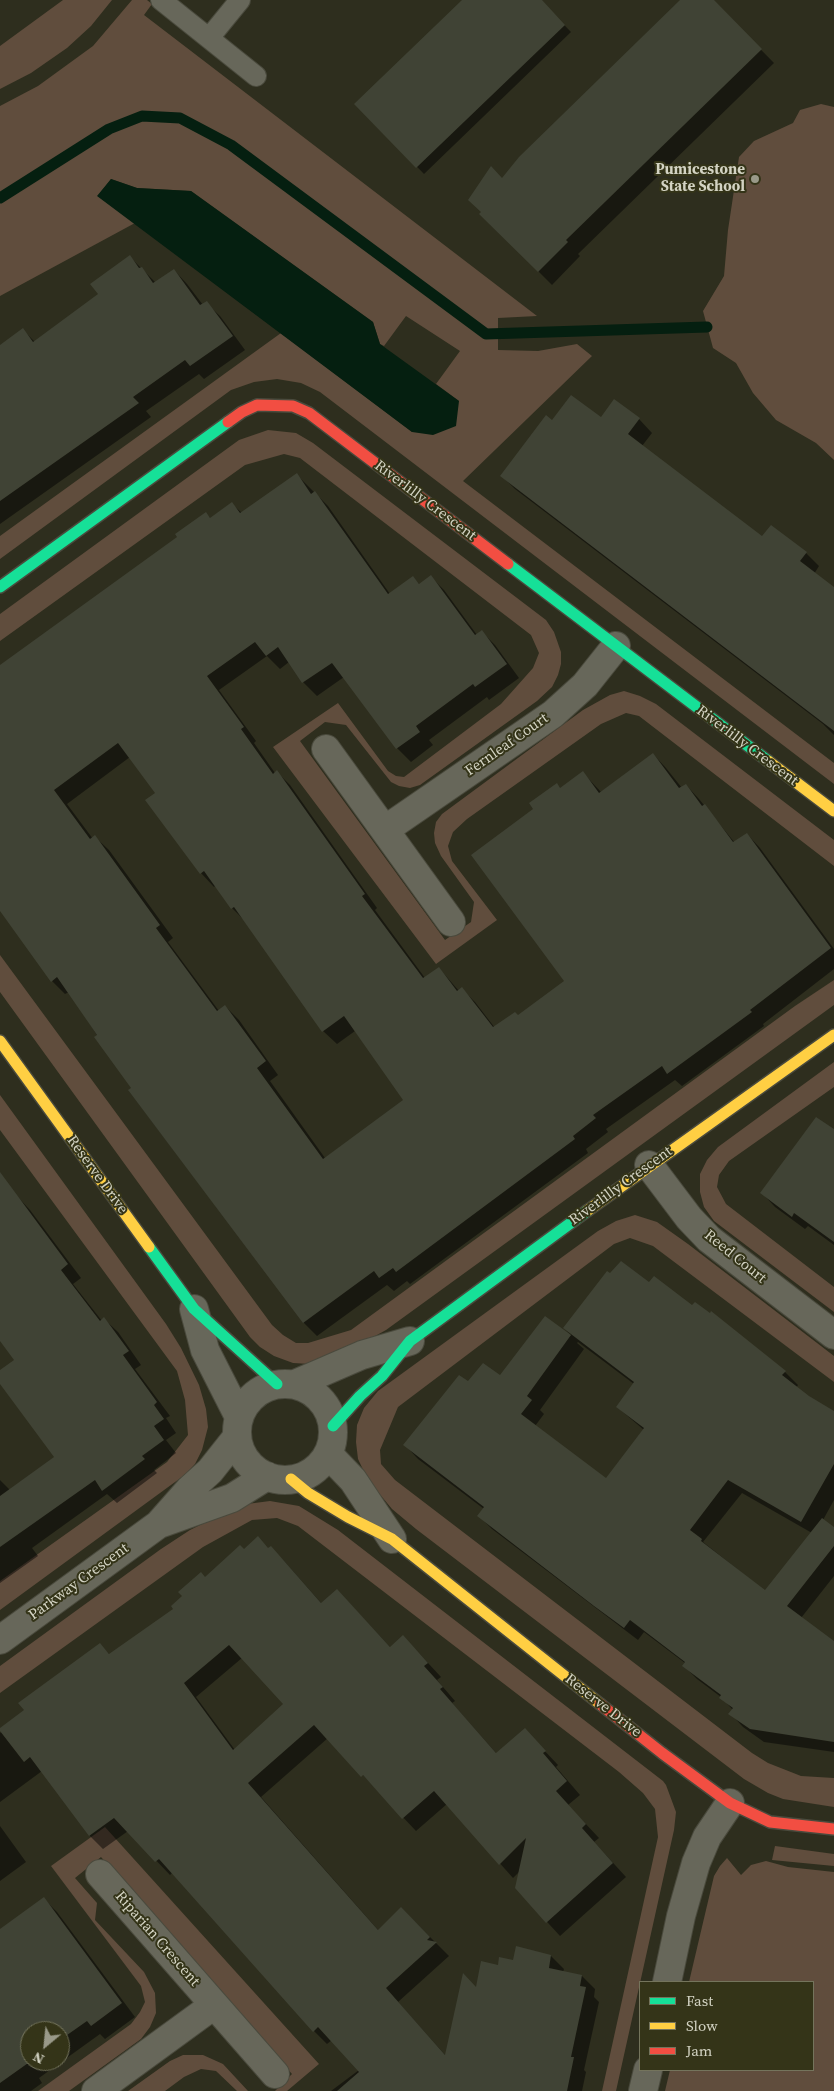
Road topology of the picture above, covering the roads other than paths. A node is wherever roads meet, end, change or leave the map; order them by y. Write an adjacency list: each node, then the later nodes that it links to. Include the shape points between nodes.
1 (161, 0): 3 (lane)
2 (240, 0): 3 (lane)
3 (209, 38): 4 (lane)
4 (256, 76)
5 (0, 587): 6 (street, Riverlilly Crescent, via 242,412 257,406 293,406 309,413)
6 (616, 646): 8 (street, Riverlilly Crescent); 9 (street, Fernleaf Court, via 585,685 553,714)
7 (326, 749): 9 (street)
8 (834, 811)
9 (386, 830): 10 (street)
10 (452, 922)
11 (834, 1035): 13 (street, Riverlilly Crescent)
12 (0, 1041): 14 (street, Reserve Drive)
13 (649, 1165): 15 (street, Reed Court, via 709,1239); 16 (street, Riverlilly Crescent)
14 (194, 1309): 17 (street, Reserve Drive); 19 (street, Reserve Drive, via 205,1350)
15 (834, 1335)
16 (410, 1341): 17 (street, Riverlilly Crescent); 18 (street, Riverlilly Crescent, via 382,1376)
17 (286, 1384): 18 (street, via 309,1390 321,1399); 19 (street, via 264,1388 253,1395 245,1406)
18 (333, 1426): 20 (street)
19 (238, 1427): 21 (street, via 240,1449 247,1461 256,1470); 22 (street, Parkway Crescent, via 210,1471)
20 (328, 1454): 21 (street, via 306,1475); 23 (street, Reserve Drive, via 353,1480)
21 (279, 1478): 22 (street, Parkway Crescent); 23 (street, Reserve Drive)
22 (159, 1524): 24 (street, Parkway Crescent)
23 (392, 1539): 25 (street, Reserve Drive)
24 (0, 1640)
25 (730, 1803): 26 (street, Reserve Drive, via 770,1822); 28 (street, via 707,1838 696,1863)
26 (834, 1829)
27 (100, 1874): 29 (street, Riparian Crescent)
28 (667, 1981)
29 (214, 2004): 31 (street, Riparian Crescent); 32 (street)
30 (648, 2071): 33 (street)
31 (275, 2074)
32 (96, 2091)
33 (643, 2091)

